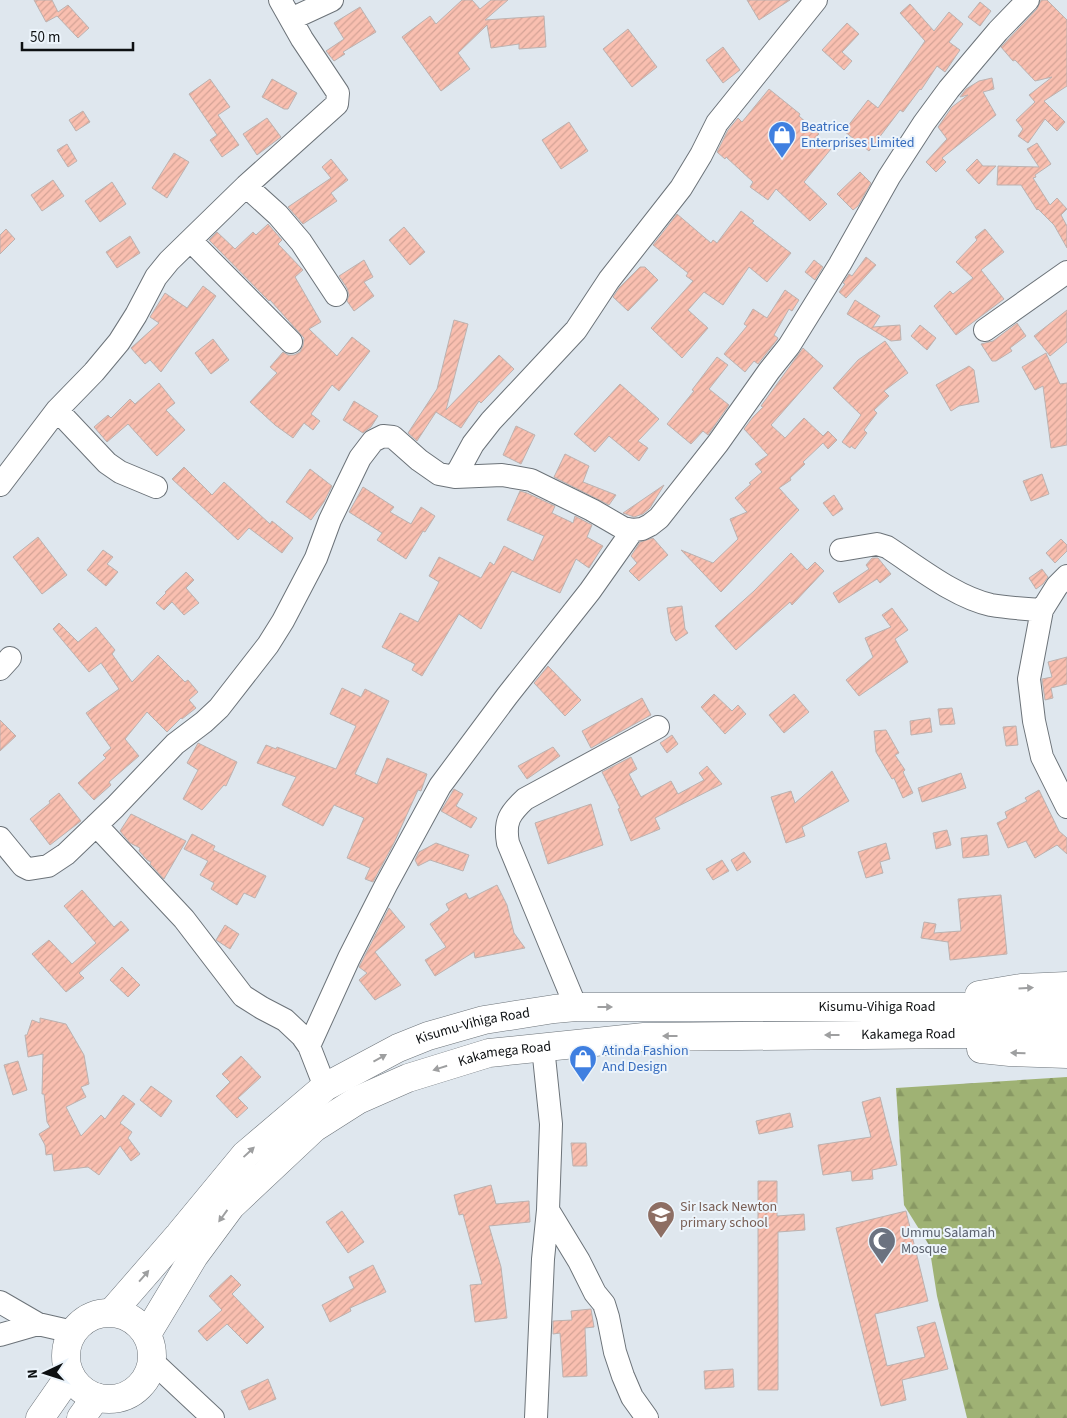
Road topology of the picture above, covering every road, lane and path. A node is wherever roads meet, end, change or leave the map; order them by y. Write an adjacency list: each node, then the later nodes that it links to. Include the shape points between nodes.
1 (332, 0): 4 (street)
2 (816, 0): 13 (street, via 717,123 681,188 609,280 576,330 491,421 473,444)
3 (1028, 0): 15 (street, via 949,89 924,124 789,346 718,443 659,518 650,525)
4 (285, 9): 5 (street, via 338,92 338,100)
5 (246, 186): 6 (street); 8 (street, via 278,215 301,242)
6 (191, 241): 10 (street); 11 (street, via 156,278 118,342)
7 (1067, 272): 9 (street)
8 (336, 295)
9 (985, 330)
10 (292, 342)
11 (57, 410): 12 (street); 14 (street, via 107,463)
12 (3, 473)
13 (455, 477): 15 (street, via 502,475 532,480 623,528); 21 (street, via 439,474 392,436 373,441 360,458 316,558 268,645 219,708 175,744)
14 (156, 487)
15 (633, 530): 29 (street, via 440,786 349,958)
16 (841, 550): 18 (street, via 877,544 971,597 990,604)
17 (1067, 576): 18 (street)
18 (1042, 610): 20 (street, via 1029,679 1034,721 1042,757)
19 (658, 727): 24 (street, via 525,800 507,823 508,843)
20 (1067, 807)
21 (96, 825): 22 (street, via 66,854 48,866 29,870); 29 (street, via 184,919 243,996 294,1027)
22 (0, 838)
23 (1067, 986): 26 (highway, one-way to 23, via 981,994)
24 (576, 1007): 26 (highway, Kisumu-Vihiga Road, one-way to 26); 32 (highway, Kisumu-Vihiga Road, one-way to 24, via 398,1048 436,1034 484,1020)
25 (1067, 1007): 26 (highway, Kisumu-Vihiga Road)
26 (945, 1008)
27 (1067, 1032): 28 (highway, Kakamega Road)
28 (951, 1034): 30 (highway, Kakamega Road, one-way to 30, via 644,1037); 31 (highway, one-way to 28, via 975,1048)
29 (309, 1046): 32 (street)
30 (543, 1047): 33 (street, via 551,1124); 38 (highway, Kakamega Road, one-way to 38, via 489,1053 408,1078 358,1100 314,1128 231,1206 194,1256)
31 (1067, 1054)
32 (325, 1087): 35 (highway, Kisumu-Vihiga Road, one-way to 32, via 244,1155)
33 (548, 1210): 45 (street); 46 (street, via 580,1261 594,1293 604,1304 623,1376 632,1397)
34 (0, 1302): 36 (street)
35 (112, 1312): 37 (highway, via 97,1314 83,1321); 38 (highway, via 139,1324)
36 (38, 1324): 37 (street); 39 (street)
37 (73, 1332): 41 (highway, via 67,1345)
38 (147, 1334): 40 (highway)
39 (0, 1335)
40 (152, 1361): 42 (highway, via 141,1385 130,1394 104,1399); 44 (street)
41 (70, 1375): 42 (highway); 43 (highway)
42 (88, 1407)
43 (40, 1418)
44 (213, 1418)
45 (536, 1418)
46 (647, 1418)

